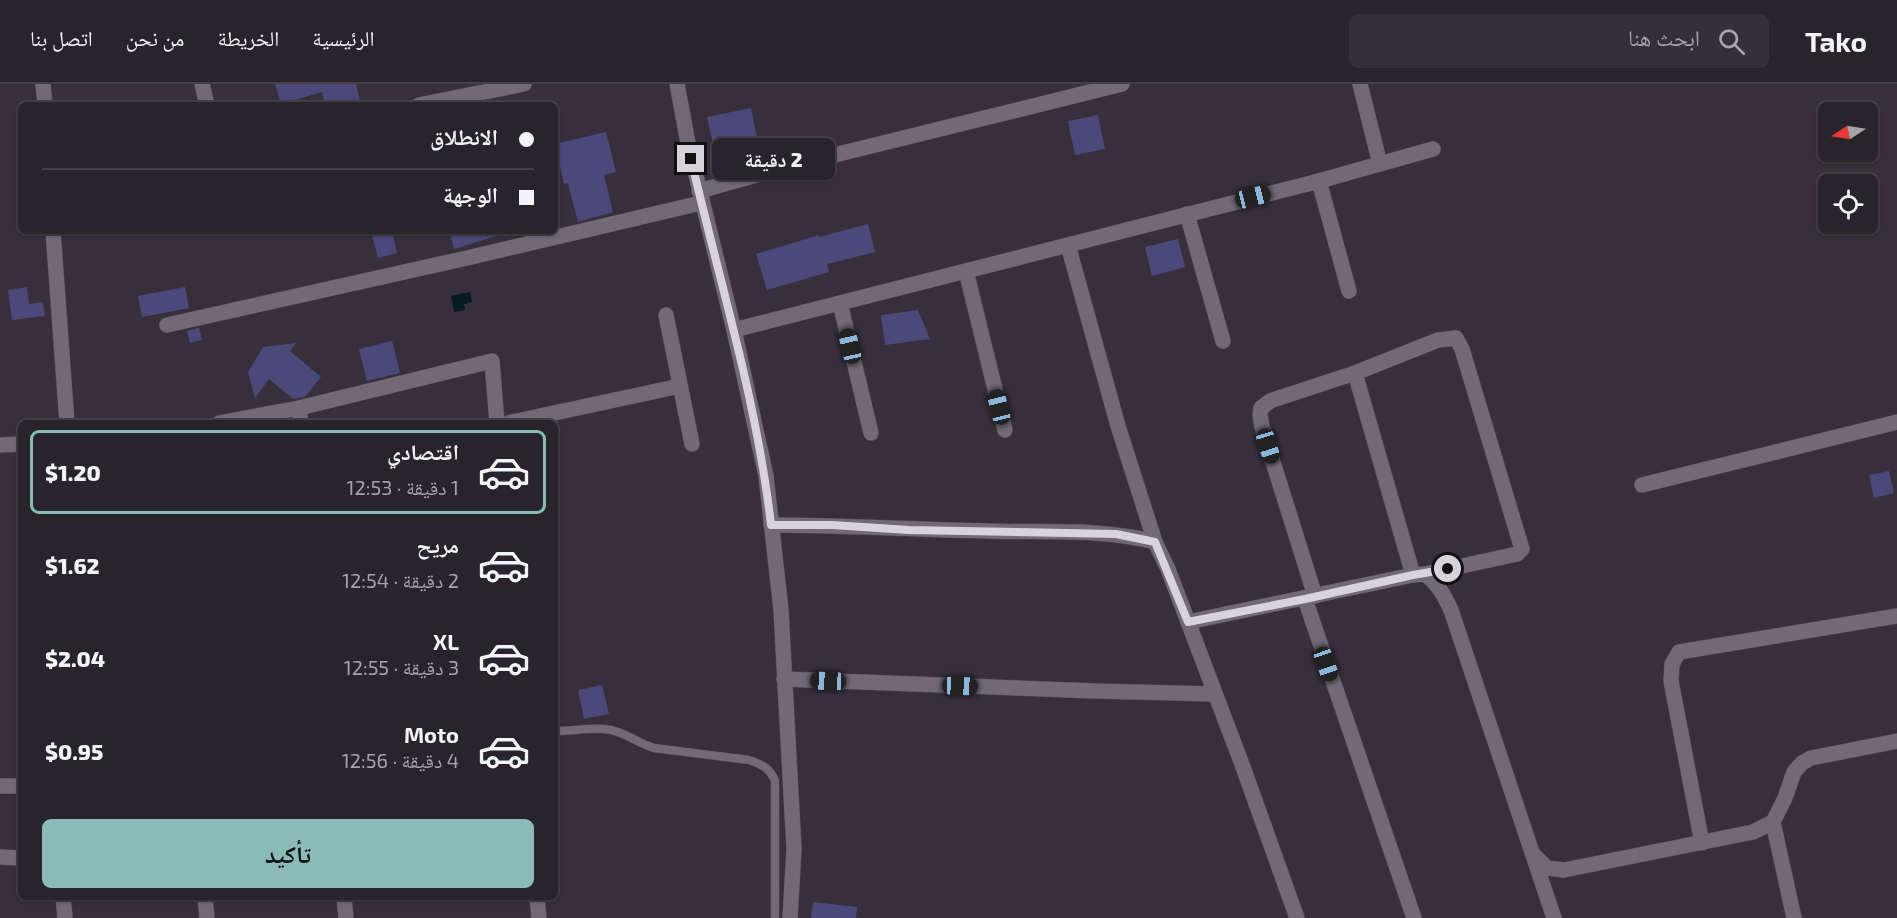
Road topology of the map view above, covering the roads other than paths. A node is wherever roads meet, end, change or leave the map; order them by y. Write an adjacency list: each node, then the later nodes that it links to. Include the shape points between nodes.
1 (43, 84): 7 (street)
2 (202, 84): 8 (street)
3 (524, 84): 9 (street)
4 (677, 84): 13 (street)
5 (1122, 84): 13 (street, via 789,167)
6 (1360, 84): 11 (street)
7 (45, 102)
8 (206, 102)
9 (434, 102)
10 (1433, 149): 11 (street)
11 (1380, 164): 12 (street)
12 (1319, 181): 14 (street); 18 (street)
13 (700, 197): 21 (street, via 466,258); 22 (street)
14 (1187, 214): 16 (street); 23 (street)
15 (53, 234): 27 (street)
16 (1068, 245): 17 (street); 39 (street)
17 (966, 271): 19 (street); 32 (street)
18 (1348, 291)
19 (840, 303): 22 (street); 33 (street)
20 (666, 315): 25 (street)
21 (167, 325)
22 (734, 330): 38 (street, via 766,476)
23 (1223, 341)
24 (1355, 373): 40 (street); 40 (street, via 1447,337 1456,338 1462,350 1522,549 1517,554); 41 (street, via 1270,401 1261,408 1262,427)
25 (680, 386): 30 (street); 35 (street)
26 (300, 415): 28 (street); 29 (street, via 492,361)
27 (67, 420)
28 (249, 420)
29 (497, 420)
30 (522, 420)
31 (1897, 422): 37 (street)
32 (1005, 430)
33 (871, 433)
34 (18, 444): 36 (street)
35 (692, 444)
36 (0, 445)
37 (1642, 485)
38 (771, 525): 39 (street, via 1116,534); 44 (street)
39 (1155, 542): 43 (street)
40 (1419, 574): 41 (street); 52 (street, via 1441,589 1451,610)
41 (1310, 598): 43 (street); 66 (street)
42 (1897, 616): 51 (street, via 1679,652 1672,664 1671,681)
43 (1188, 622): 45 (street)
44 (784, 679): 45 (street); 64 (street, via 794,849)
45 (1214, 694): 65 (street)
46 (558, 731): 63 (lane, via 605,729 654,748 749,760 769,770 775,781)
47 (1897, 741): 50 (street, via 1802,763 1794,772)
48 (0, 786): 49 (street)
49 (18, 786)
50 (1773, 822): 51 (street, via 1753,832); 68 (street)
51 (1702, 843): 52 (street, via 1564,870 1547,868)
52 (1534, 855): 67 (street)
53 (0, 857): 54 (street)
54 (18, 858)
55 (63, 900): 59 (street)
56 (205, 900): 60 (street)
57 (344, 900): 61 (street)
58 (537, 900): 62 (street)
59 (64, 918)
60 (207, 918)
61 (346, 918)
62 (539, 918)
63 (775, 918)
64 (790, 918)
65 (1297, 918)
66 (1414, 918)
67 (1554, 918)
68 (1794, 918)

